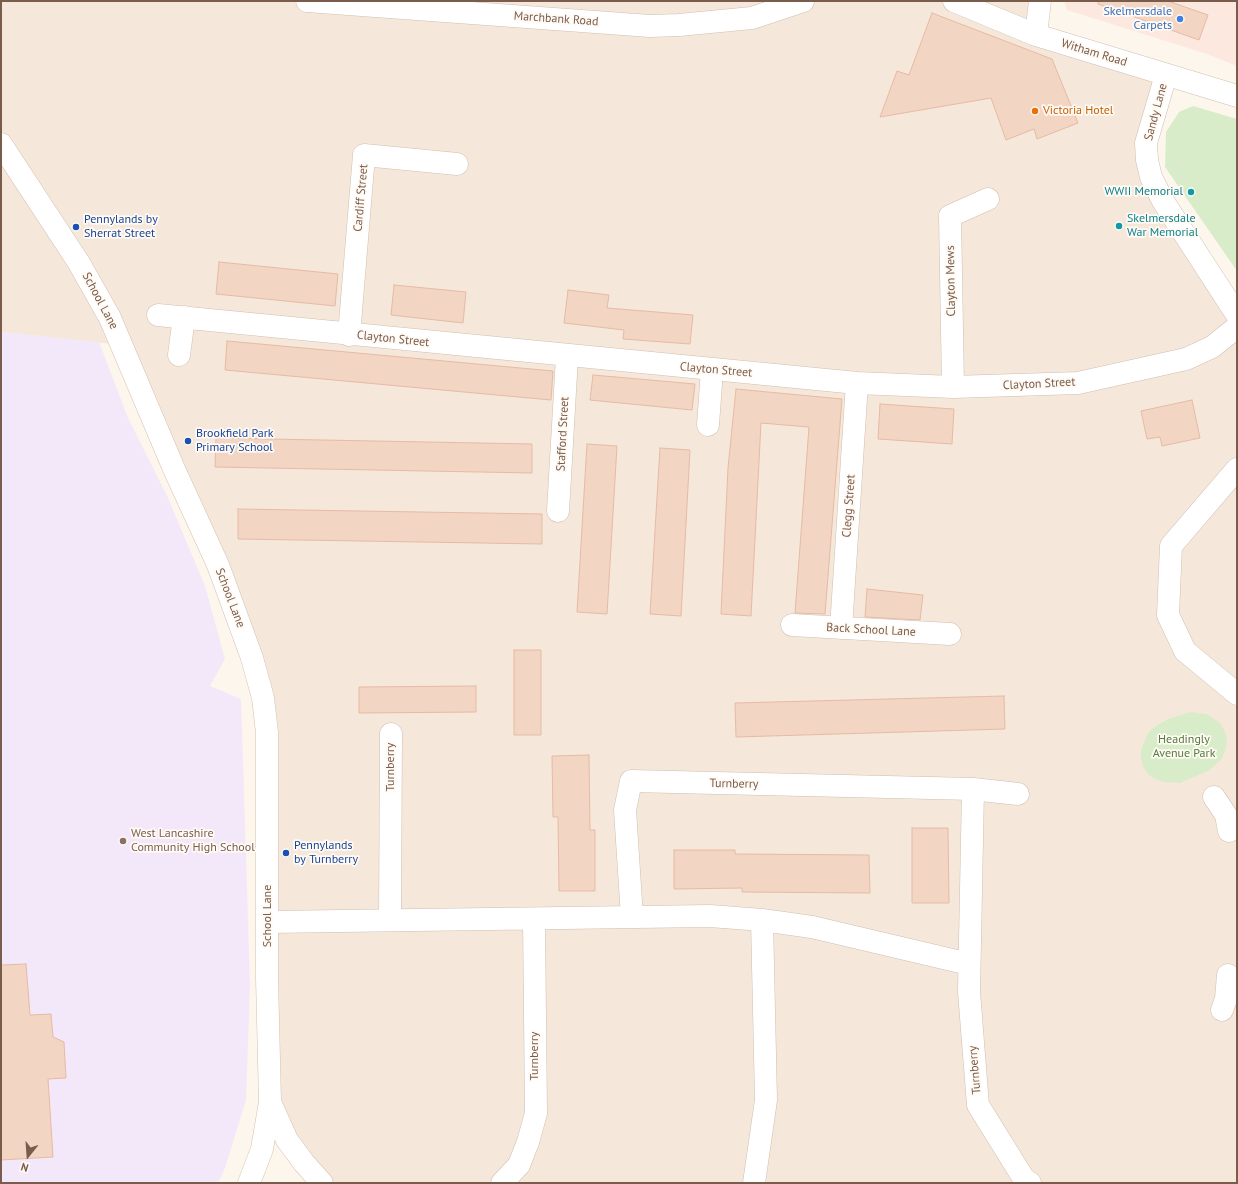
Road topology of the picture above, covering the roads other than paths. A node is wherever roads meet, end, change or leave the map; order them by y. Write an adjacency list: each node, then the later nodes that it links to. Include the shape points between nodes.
1 (307, 1): 2 (street, Marchbank Road, via 650,26 752,18)
2 (803, 1)
3 (954, 1): 5 (street, Witham Road)
4 (1040, 1): 5 (street)
5 (1036, 35): 6 (street, Witham Road)
6 (1166, 75): 7 (street, Witham Road); 12 (street, Sandy Lane, via 1146,143 1151,177 1163,201)
7 (1237, 96)
8 (1, 144): 37 (street, School Lane, via 79,263 110,318 218,565 252,658 263,698 267,733)
9 (457, 164): 15 (street, Cardiff Street, via 364,155)
10 (988, 199): 20 (street, Clayton Mews, via 950,216)
11 (158, 315): 13 (street, Clayton Street)
12 (1237, 315)
13 (184, 317): 15 (street, Clayton Street); 16 (street)
14 (1237, 327): 20 (street, Clayton Street, via 1212,347 1186,359 1078,382)
15 (349, 334): 17 (street, Clayton Street)
16 (179, 355)
17 (567, 357): 18 (street, Clayton Street); 23 (street, Stafford Street)
18 (712, 370): 19 (street, Clayton Street); 21 (street)
19 (857, 384): 20 (street, Clayton Street); 25 (street, Clegg Street)
20 (953, 387)
21 (708, 425)
22 (1237, 469): 27 (street, via 1171,546 1168,615 1185,651)
23 (558, 511)
24 (792, 625): 25 (street, Back School Lane)
25 (841, 628): 26 (street, Back School Lane)
26 (950, 634)
27 (1237, 694)
28 (391, 734): 35 (street, Turnberry)
29 (973, 789): 30 (street, Turnberry); 33 (street, Turnberry, via 631,781 625,810); 38 (street, Turnberry)
30 (1018, 794)
31 (1214, 797): 32 (street)
32 (1231, 819)
33 (632, 917): 34 (street); 36 (street, via 710,916)
34 (534, 919): 35 (street); 44 (street, Turnberry, via 536,1113 519,1164)
35 (390, 920): 37 (street)
36 (762, 920): 38 (street, via 812,927); 45 (street, via 766,1100)
37 (268, 922): 41 (street, School Lane)
38 (969, 964): 46 (street, Turnberry, via 968,992 978,1105 1024,1179)
39 (1228, 975): 40 (street)
40 (1228, 1005)
41 (270, 1102): 42 (street, School Lane, via 262,1149); 43 (street, School Lane, via 287,1140)
42 (249, 1183)
43 (322, 1183)
44 (502, 1183)
45 (754, 1183)
46 (1030, 1183)

